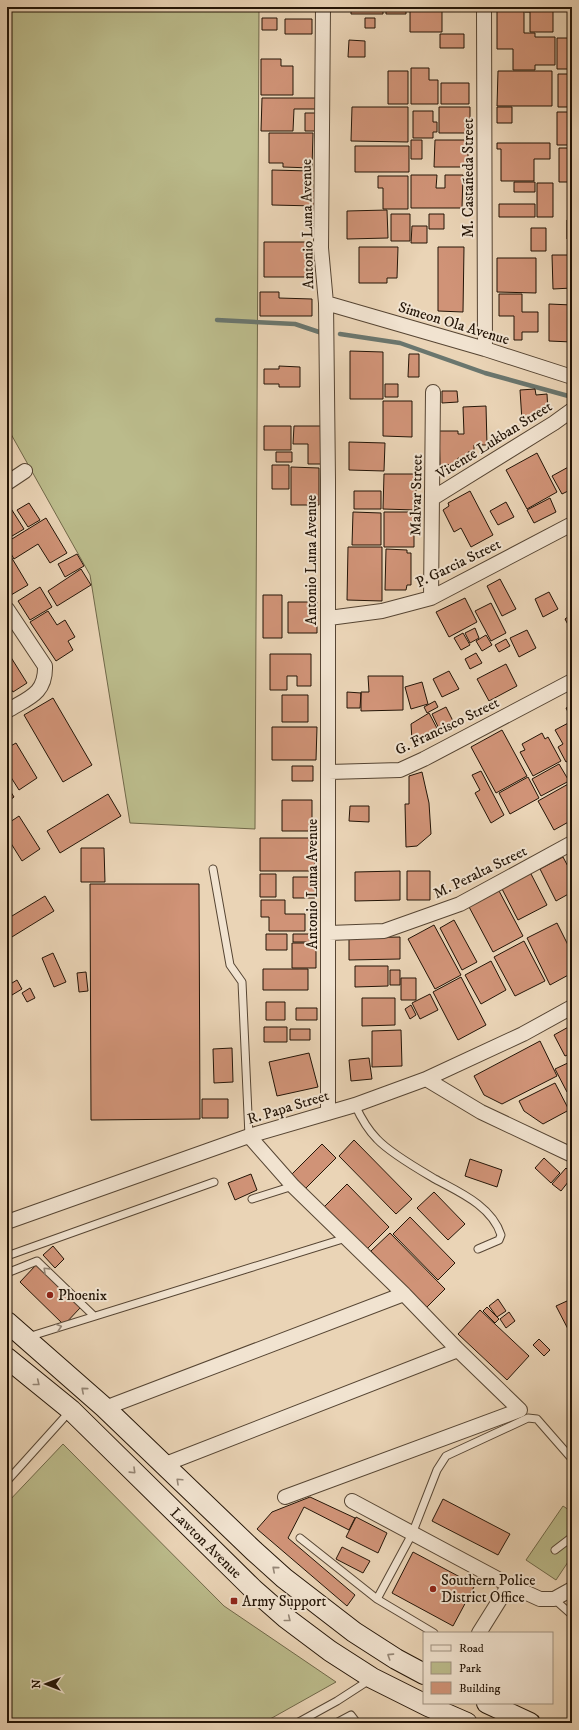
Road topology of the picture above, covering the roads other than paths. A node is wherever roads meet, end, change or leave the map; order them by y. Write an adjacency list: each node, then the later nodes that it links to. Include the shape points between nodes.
1 (323, 7): 3 (street, Antonio Luna Avenue, via 321,248)
2 (484, 7): 4 (street, M. Castañeda Street)
3 (326, 303): 4 (street, Simeon Ola Avenue); 14 (street, Antonio Luna Avenue)
4 (485, 349): 5 (street, Simeon Ola Avenue)
5 (572, 377)
6 (433, 392): 10 (street, Malvar Street)
7 (572, 410): 10 (street, Vicente Lukban Street)
8 (25, 471): 9 (street)
9 (7, 483)
10 (433, 498): 12 (street, Malvar Street)
11 (572, 524): 12 (street, P. Garcia Street)
12 (431, 598): 14 (street, P. Garcia Street, via 382,611)
13 (7, 609): 16 (street, via 45,666 46,677 39,691)
14 (329, 618): 17 (street, Antonio Luna Avenue)
15 (572, 681): 17 (street, G. Francisco Street, via 400,770)
16 (7, 711)
17 (328, 772): 20 (street, Antonio Luna Avenue)
18 (572, 843): 20 (street, M. Peralta Street, via 460,904 384,931)
19 (213, 869): 25 (lane, via 230,965 242,982)
20 (329, 933): 24 (street, Antonio Luna Avenue)
21 (572, 1007): 22 (street, R. Papa Street, via 523,1034)
22 (426, 1079): 23 (street, R. Papa Street); 26 (street, via 481,1112)
23 (355, 1105): 24 (street, R. Papa Street); 32 (lane, via 363,1122 377,1140 407,1162 484,1208 501,1235 499,1240)
24 (328, 1113): 25 (street, R. Papa Street)
25 (250, 1136): 28 (street); 30 (street, R. Papa Street)
26 (572, 1155)
27 (214, 1182): 33 (lane)
28 (293, 1186): 29 (lane); 31 (street)
29 (252, 1199)
30 (7, 1222)
31 (346, 1238): 35 (street); 36 (lane)
32 (478, 1250)
33 (7, 1256)
34 (7, 1273): 36 (lane, one-way to 34, via 37,1261)
35 (404, 1294): 39 (street); 41 (street)
36 (94, 1316): 38 (lane, one-way to 36)
37 (7, 1322): 38 (main road, Lawton Avenue)
38 (24, 1338): 41 (main road, Lawton Avenue, one-way to 38)
39 (458, 1350): 44 (street); 46 (street, via 520,1410)
40 (7, 1358): 42 (main road, Lawton Avenue, one-way to 42)
41 (105, 1408): 44 (main road, Lawton Avenue)
42 (71, 1410): 45 (lane); 60 (main road, Lawton Avenue, one-way to 60, via 258,1594 330,1651)
43 (572, 1459): 48 (lane, via 537,1419 528,1418 446,1456 437,1470)
44 (163, 1465): 59 (main road, Lawton Avenue, one-way to 44, via 390,1656 317,1604 254,1551)
45 (7, 1481)
46 (285, 1497)
47 (352, 1501): 48 (street)
48 (412, 1534): 52 (street); 54 (lane)
49 (572, 1537): 51 (lane)
50 (300, 1538): 54 (lane)
51 (555, 1550)
52 (508, 1585): 55 (street, via 540,1599); 58 (street)
53 (572, 1589): 55 (street)
54 (377, 1599): 57 (lane)
55 (554, 1599): 56 (lane)
56 (572, 1615)
57 (432, 1632)
58 (480, 1632)
59 (423, 1673)
60 (372, 1678): 61 (main road, Lawton Avenue); 64 (lane, via 338,1701)
61 (423, 1704)
62 (424, 1704): 67 (main road, Lawton Avenue)
63 (489, 1704): 68 (main road)
64 (297, 1723)
65 (336, 1723): 66 (lane, via 351,1715)
66 (357, 1723)
67 (467, 1723)
68 (530, 1723)

